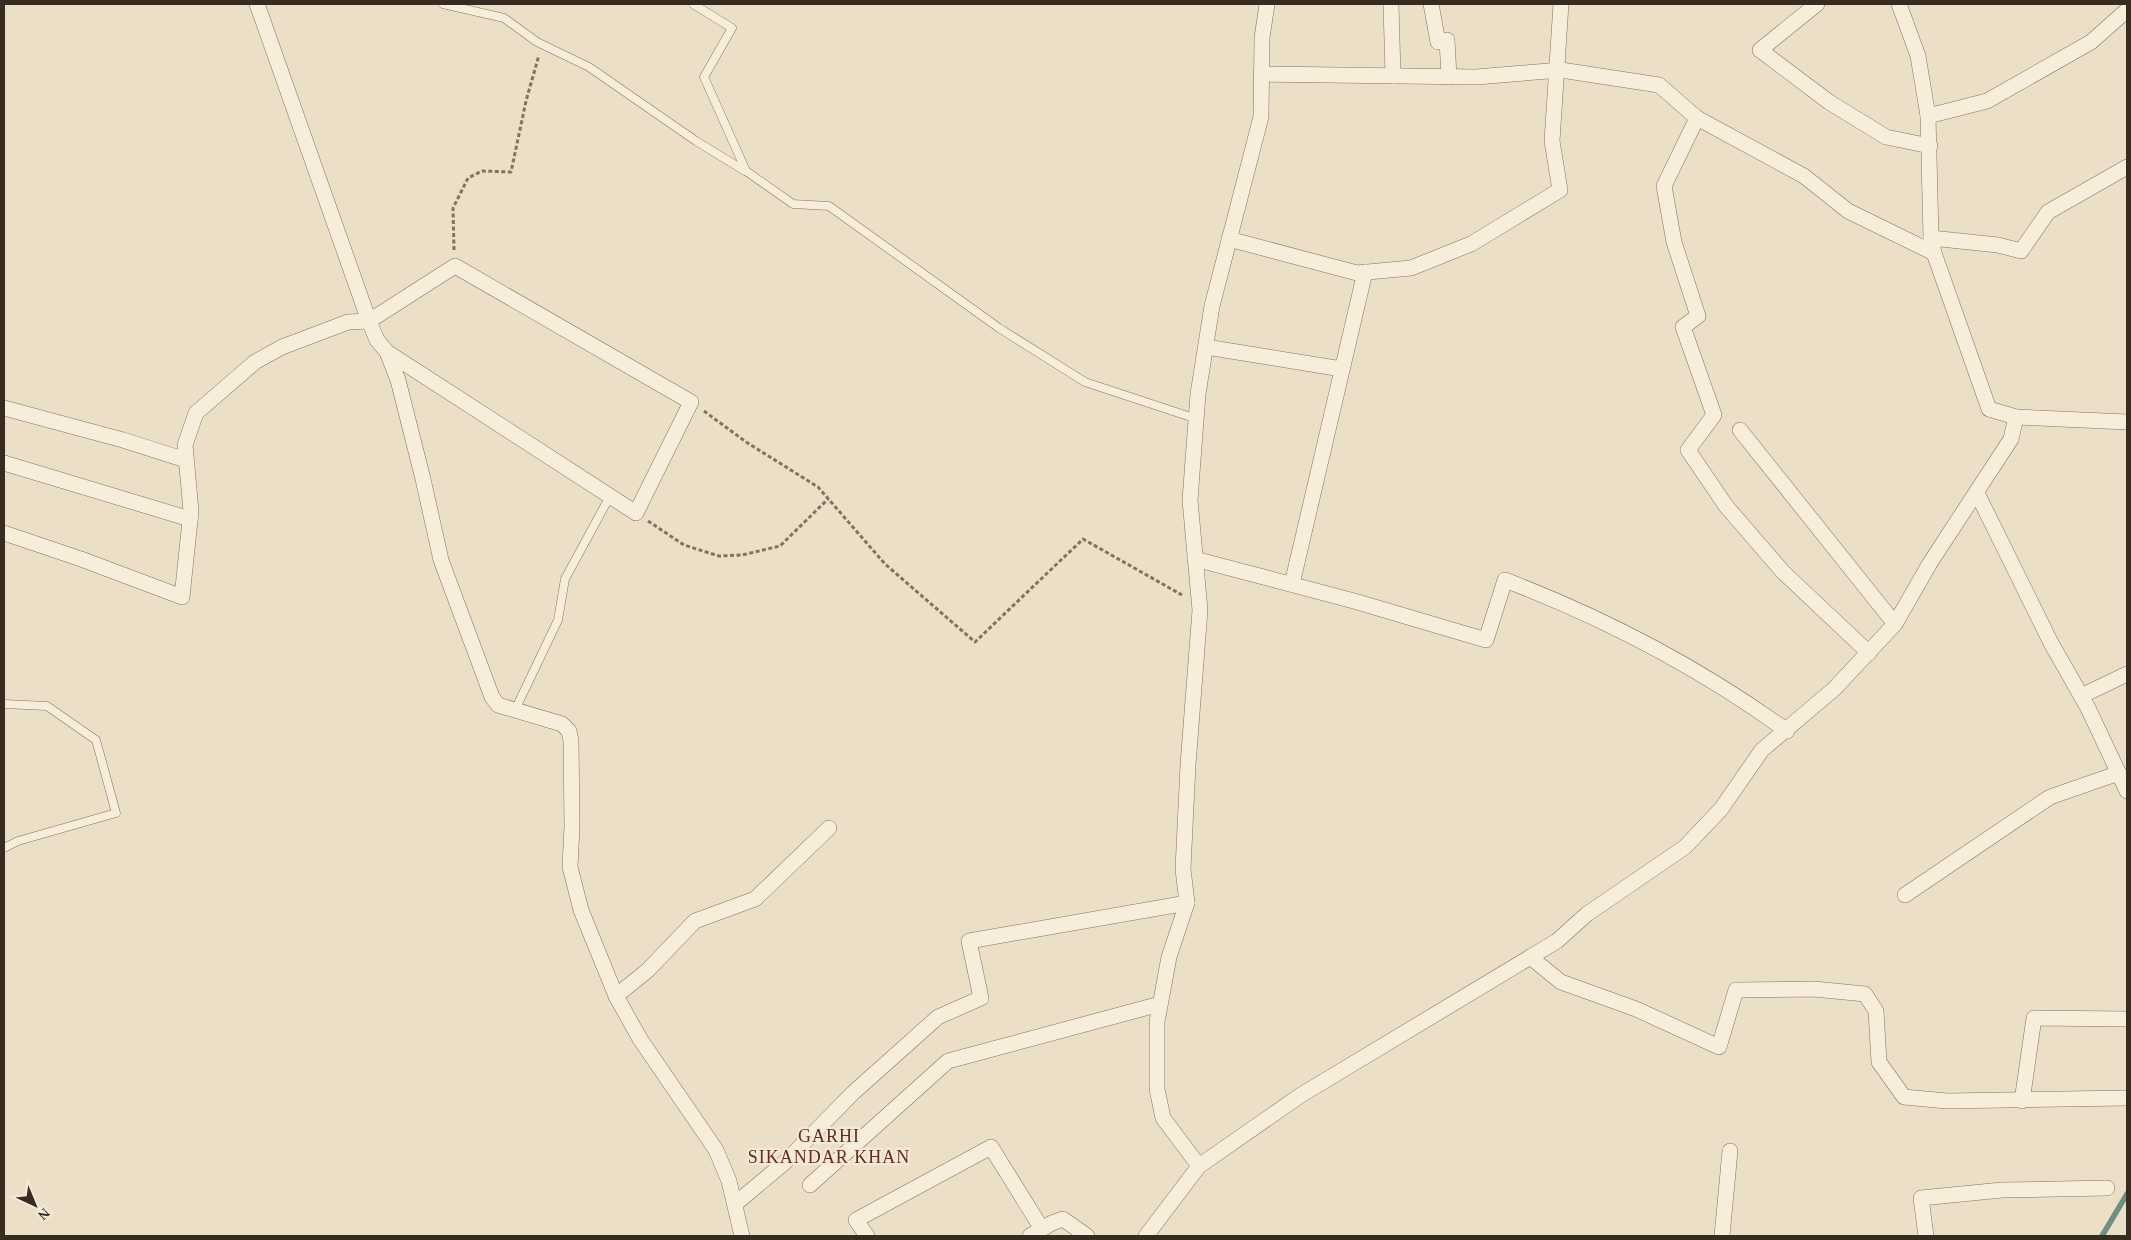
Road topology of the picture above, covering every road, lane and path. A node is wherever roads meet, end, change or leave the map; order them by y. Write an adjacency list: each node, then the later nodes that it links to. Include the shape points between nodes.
1 (257, 4): 26 (street)
2 (443, 4): 11 (lane, via 504,18)
3 (693, 4): 20 (lane, via 732,28 704,77)
4 (1267, 4): 13 (street)
5 (1391, 4): 14 (street)
6 (1431, 4): 15 (street, via 1438,42 1447,40)
7 (1561, 4): 12 (street)
8 (1817, 4): 18 (street, via 1760,50 1829,102 1886,137)
9 (1899, 4): 16 (street, via 1918,56)
10 (2127, 10): 16 (street, via 2091,42 1994,97)
11 (542, 44): 20 (lane, via 589,67 696,142); 24 (path, via 511,172 482,171 468,178 453,208)
12 (1554, 71): 15 (street); 17 (street, via 1659,85); 25 (street, via 1552,141 1560,190 1471,244 1411,268)
13 (1261, 74): 14 (street); 22 (street, via 1262,117)
14 (1393, 76): 15 (street)
15 (1449, 77)
16 (1928, 116): 18 (street)
17 (1697, 118): 23 (street, via 1804,176 1848,211); 48 (street, via 1664,186 1674,242 1698,316 1683,327 1714,415 1688,450 1726,506 1783,572)
18 (1930, 146): 21 (street)
19 (2127, 167): 21 (street, via 2048,212 2021,251 1998,245)
20 (746, 171): 33 (lane, via 793,204 829,206 1000,328 1085,382)
21 (1931, 238): 23 (street)
22 (1229, 239): 25 (street, via 1357,273); 27 (street, via 1212,306)
23 (1934, 254): 32 (street, via 1989,409)
24 (455, 266): 26 (street); 30 (street)
25 (1364, 272): 29 (street)
26 (369, 321): 28 (street); 36 (street, via 348,322 282,347 255,362 196,413 185,445)
27 (1206, 347): 29 (street); 33 (street)
28 (386, 352): 39 (street); 52 (street, via 405,406 441,560 492,696 498,705)
29 (1342, 369): 45 (street)
30 (691, 402): 40 (path, via 746,442 818,487); 41 (street)
31 (4, 408): 36 (street)
32 (2016, 416): 34 (street); 38 (street, via 2011,439)
33 (1196, 419): 44 (street, via 1190,500)
34 (2127, 422)
35 (1740, 430): 47 (street)
36 (186, 460): 42 (street)
37 (4, 463): 42 (street)
38 (1977, 492): 47 (street, via 1930,563); 50 (street)
39 (610, 496): 41 (street); 52 (lane, via 565,578 558,620)
40 (828, 499): 41 (path, via 780,546 742,555 719,556 684,545); 46 (path, via 885,564 974,642 1083,539)
41 (636, 513)
42 (190, 519): 43 (street, via 182,597)
43 (4, 533)
44 (1195, 559): 45 (street); 46 (street)
45 (1292, 584): 53 (street, via 1486,640 1505,580 1563,602 1638,639 1755,708)
46 (1200, 605): 59 (street, via 1185,822 1183,869)
47 (1896, 624): 48 (street)
48 (1869, 653): 53 (street)
49 (2127, 674): 50 (street)
50 (2081, 696): 54 (street)
51 (4, 704): 57 (lane, via 47,706 96,740 116,813 18,841)
52 (515, 710): 61 (street, via 562,724 569,731 570,867 581,910)
53 (1787, 731): 60 (street, via 1762,750 1721,809 1685,847 1587,914 1557,941)
54 (2119, 773): 55 (street); 58 (street, via 2050,797)
55 (2127, 791)
56 (829, 828): 61 (street, via 755,899 695,921 648,970)
57 (4, 848)
58 (1905, 894)
59 (1187, 903): 62 (street, via 1169,957); 70 (street, via 969,941 981,998 938,1017 854,1092 784,1163)
60 (1530, 957): 65 (street, via 1561,982 1636,1009 1719,1047 1736,990 1814,989 1865,994 1876,1011 1879,1062 1904,1097 1947,1101); 67 (street, via 1301,1095)
61 (616, 996): 70 (street, via 640,1039 716,1150)
62 (1160, 1004): 67 (street, via 1157,1022 1158,1089 1163,1118); 68 (street, via 948,1061)
63 (2127, 1019): 65 (street, via 2034,1018)
64 (2127, 1098): 65 (street)
65 (2022, 1101)
66 (1730, 1151): 76 (street)
67 (1199, 1166): 75 (street)
68 (810, 1185)
69 (2107, 1188): 77 (street, via 2002,1190 1921,1198)
70 (735, 1204): 72 (street)
71 (1036, 1233): 73 (street, via 991,1147 856,1220); 74 (street, via 1063,1219)
72 (742, 1236)
73 (867, 1236)
74 (1087, 1236)
75 (1146, 1236)
76 (1722, 1236)
77 (1926, 1236)

